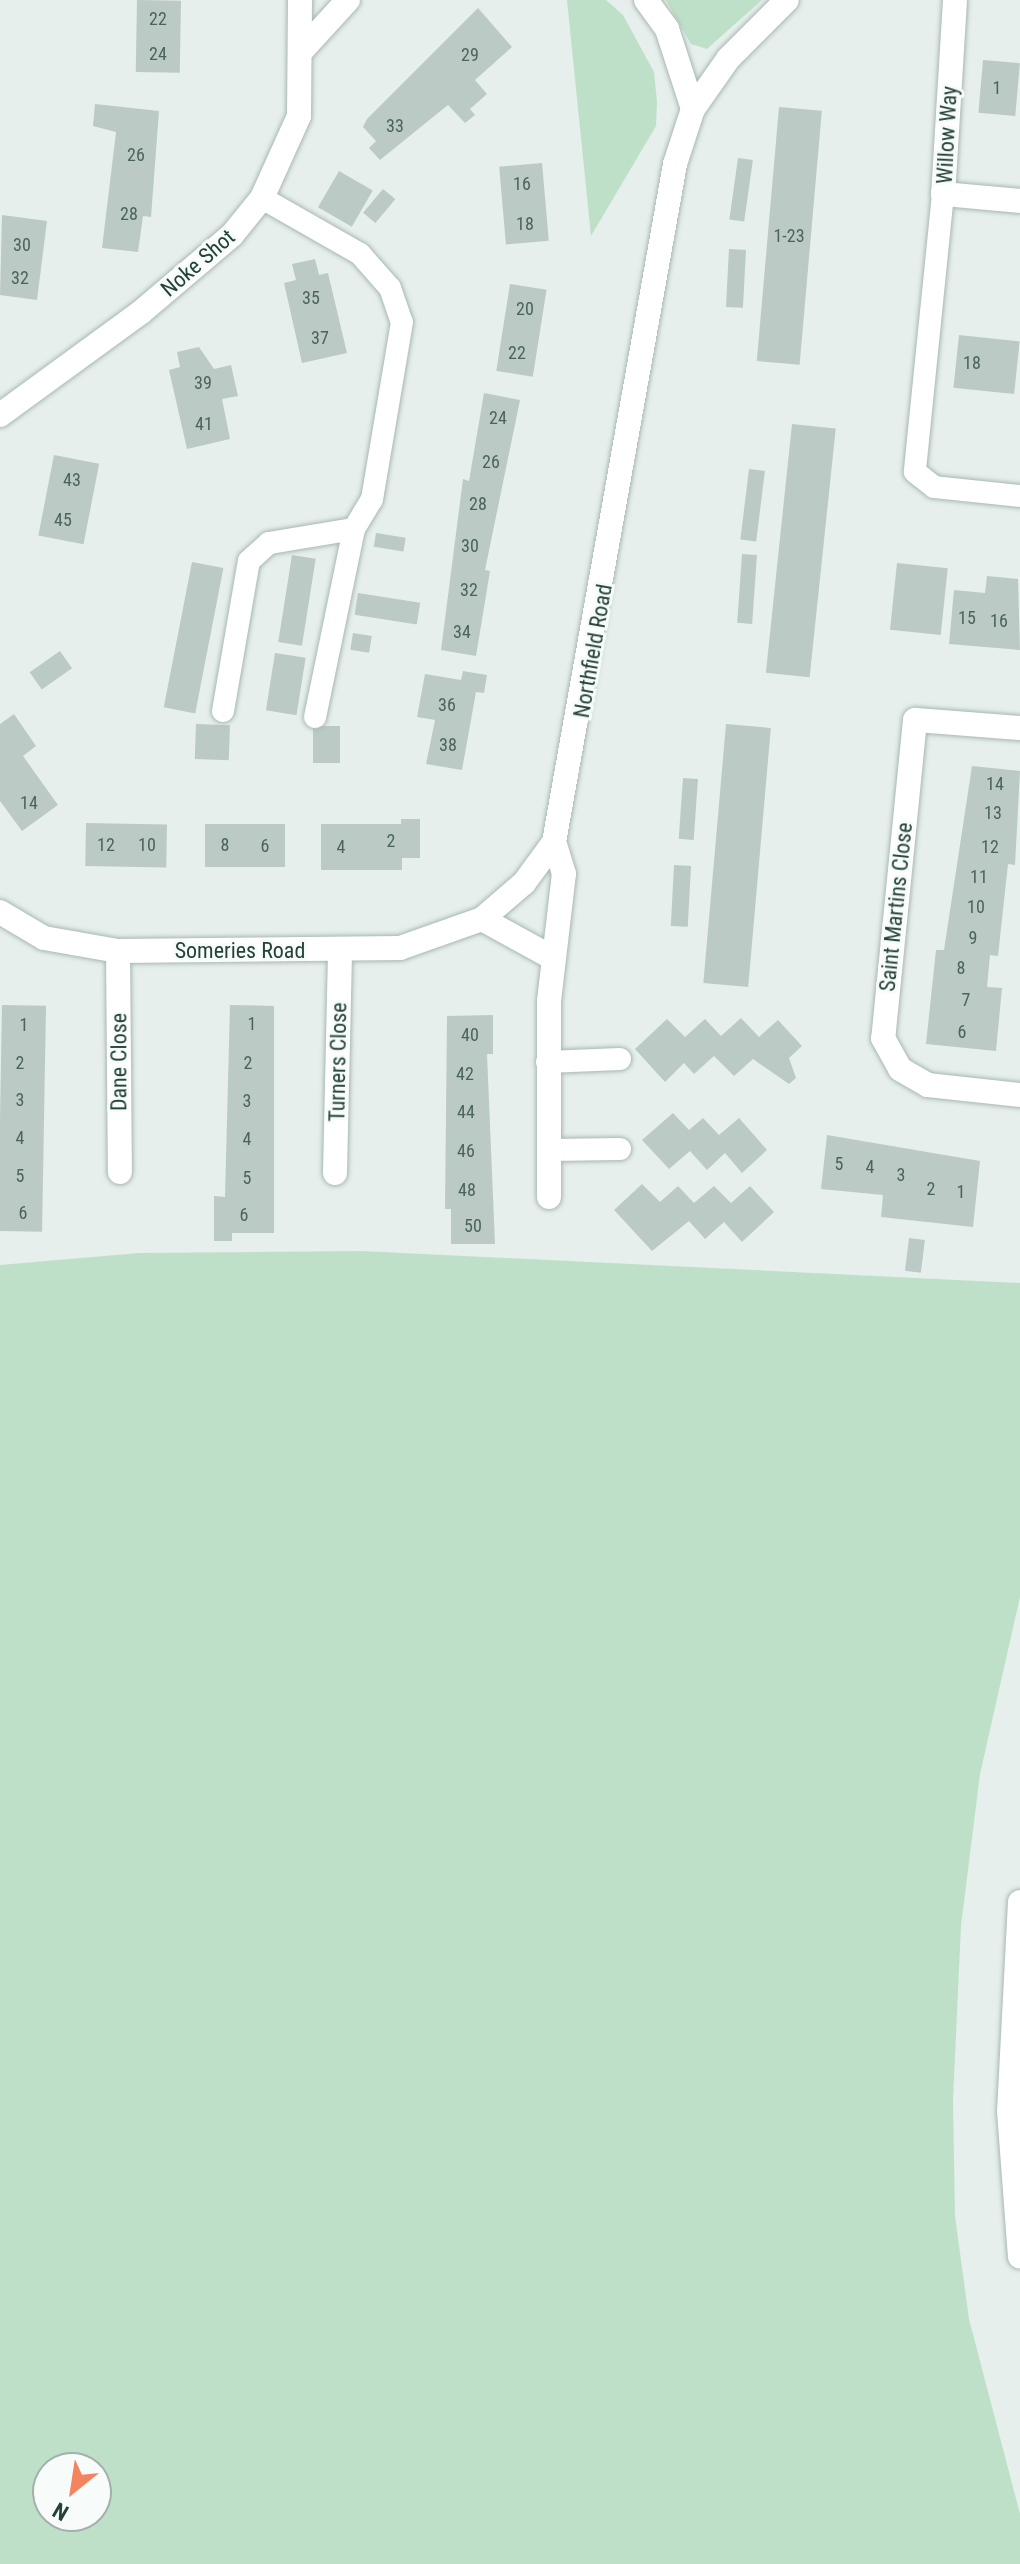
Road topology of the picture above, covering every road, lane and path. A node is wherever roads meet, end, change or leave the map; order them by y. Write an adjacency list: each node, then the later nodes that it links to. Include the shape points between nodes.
1 (300, 0): 6 (street, Noke Shot)
2 (348, 0): 6 (street)
3 (646, 0): 7 (street, via 667,29)
4 (787, 0): 7 (street, Northfield Road, via 728,59)
5 (955, 0): 8 (street, Willow Way)
6 (304, 48): 9 (street, Noke Shot, via 299,116)
7 (693, 109): 17 (street, Northfield Road, via 675,164 595,645)
8 (943, 194): 10 (street, Willow Way); 12 (lane, via 915,472 934,487)
9 (262, 198): 11 (street, Noke Shot, via 232,235 152,303); 13 (lane, via 360,254 390,288 402,322 372,499)
10 (1020, 201)
11 (0, 415)
12 (1020, 496)
13 (354, 529): 14 (lane, via 269,543 249,561); 15 (lane)
14 (223, 711)
15 (315, 717)
16 (1020, 728): 25 (street, Saint Martins Close, via 915,720 883,1038 889,1056 914,1079)
17 (554, 842): 19 (street, Someries Road, via 524,883); 22 (street, Northfield Road, via 564,874)
18 (0, 912): 20 (street, Someries Road, via 44,938)
19 (482, 919): 21 (street, Someries Road, via 425,944); 22 (street)
20 (118, 951): 21 (street, Someries Road); 28 (street, Dane Close)
21 (340, 951): 29 (street, Turners Close)
22 (553, 958): 24 (street, Northfield Road)
23 (620, 1059): 24 (lane)
24 (547, 1062): 27 (street, Northfield Road)
25 (1020, 1095)
26 (620, 1149): 27 (lane)
27 (549, 1150): 30 (street, Northfield Road)
28 (120, 1172)
29 (335, 1173)
30 (549, 1197)
31 (1020, 1902): 32 (street, via 1009,2111)
32 (1020, 2257)

